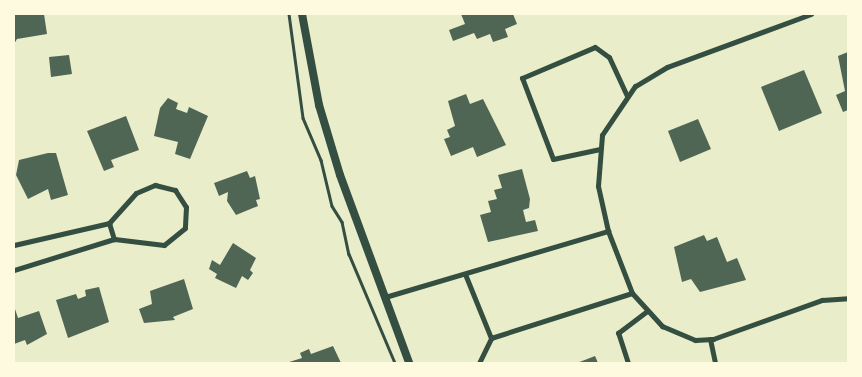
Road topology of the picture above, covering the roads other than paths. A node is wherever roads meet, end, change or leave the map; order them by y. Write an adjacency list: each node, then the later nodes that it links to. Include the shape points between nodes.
1 (302, 14): 12 (street, via 319,105)
2 (811, 14): 3 (street, via 667,67)
3 (627, 96): 4 (street, via 602,135); 4 (street, via 609,57 595,47 522,78 553,159)
4 (600, 149): 6 (street, via 598,186)
5 (108, 222): 7 (street); 7 (street, via 136,193 155,185 174,190 186,208 185,228 172,242 154,245); 8 (street)
6 (608, 231): 10 (street); 11 (street)
7 (114, 239): 9 (street)
8 (14, 246)
9 (14, 270)
10 (465, 274): 12 (street); 15 (street)
11 (632, 293): 14 (street); 15 (street)
12 (385, 297): 17 (street)
13 (848, 298): 16 (street, via 822,300)
14 (646, 311): 16 (street, via 670,329 695,340); 19 (street, via 618,333)
15 (490, 338): 18 (street)
16 (710, 339): 20 (street)
17 (409, 363)
18 (479, 363)
19 (628, 363)
20 (715, 363)

